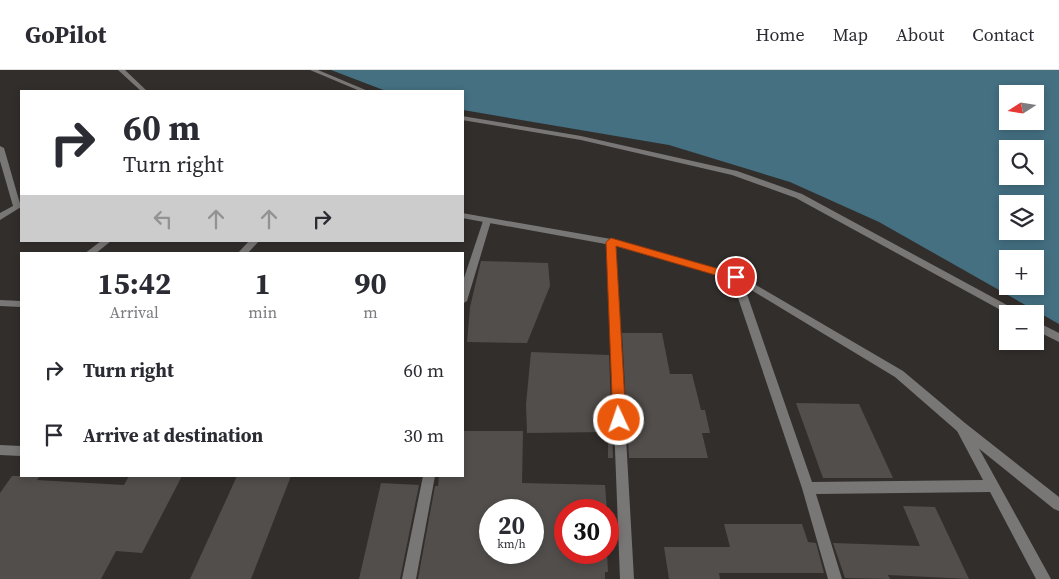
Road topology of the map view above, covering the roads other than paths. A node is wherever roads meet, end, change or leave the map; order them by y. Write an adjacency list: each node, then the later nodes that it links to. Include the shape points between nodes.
1 (121, 70): 3 (street)
2 (313, 70): 4 (street)
3 (143, 90)
4 (363, 90)
5 (464, 118): 20 (street, via 581,138 734,173 799,196)
6 (0, 148): 7 (street)
7 (19, 206): 9 (street)
8 (464, 215): 10 (street)
9 (0, 217)
10 (487, 221): 13 (street); 17 (street)
11 (105, 242): 14 (street)
12 (254, 242): 15 (street)
13 (611, 242): 16 (street); 31 (street)
14 (91, 252)
15 (243, 252)
16 (736, 277): 23 (street, via 899,374); 28 (street)
17 (464, 296)
18 (19, 302): 19 (street)
19 (0, 303)
20 (999, 305)
21 (1044, 330): 22 (street)
22 (1059, 338)
23 (961, 427): 27 (street); 29 (street)
24 (0, 450): 25 (street)
25 (20, 451)
26 (429, 477): 30 (street)
27 (993, 486): 28 (street); 33 (street)
28 (808, 488): 32 (street)
29 (1059, 505)
30 (409, 579)
31 (627, 579)
32 (835, 579)
33 (1044, 579)

